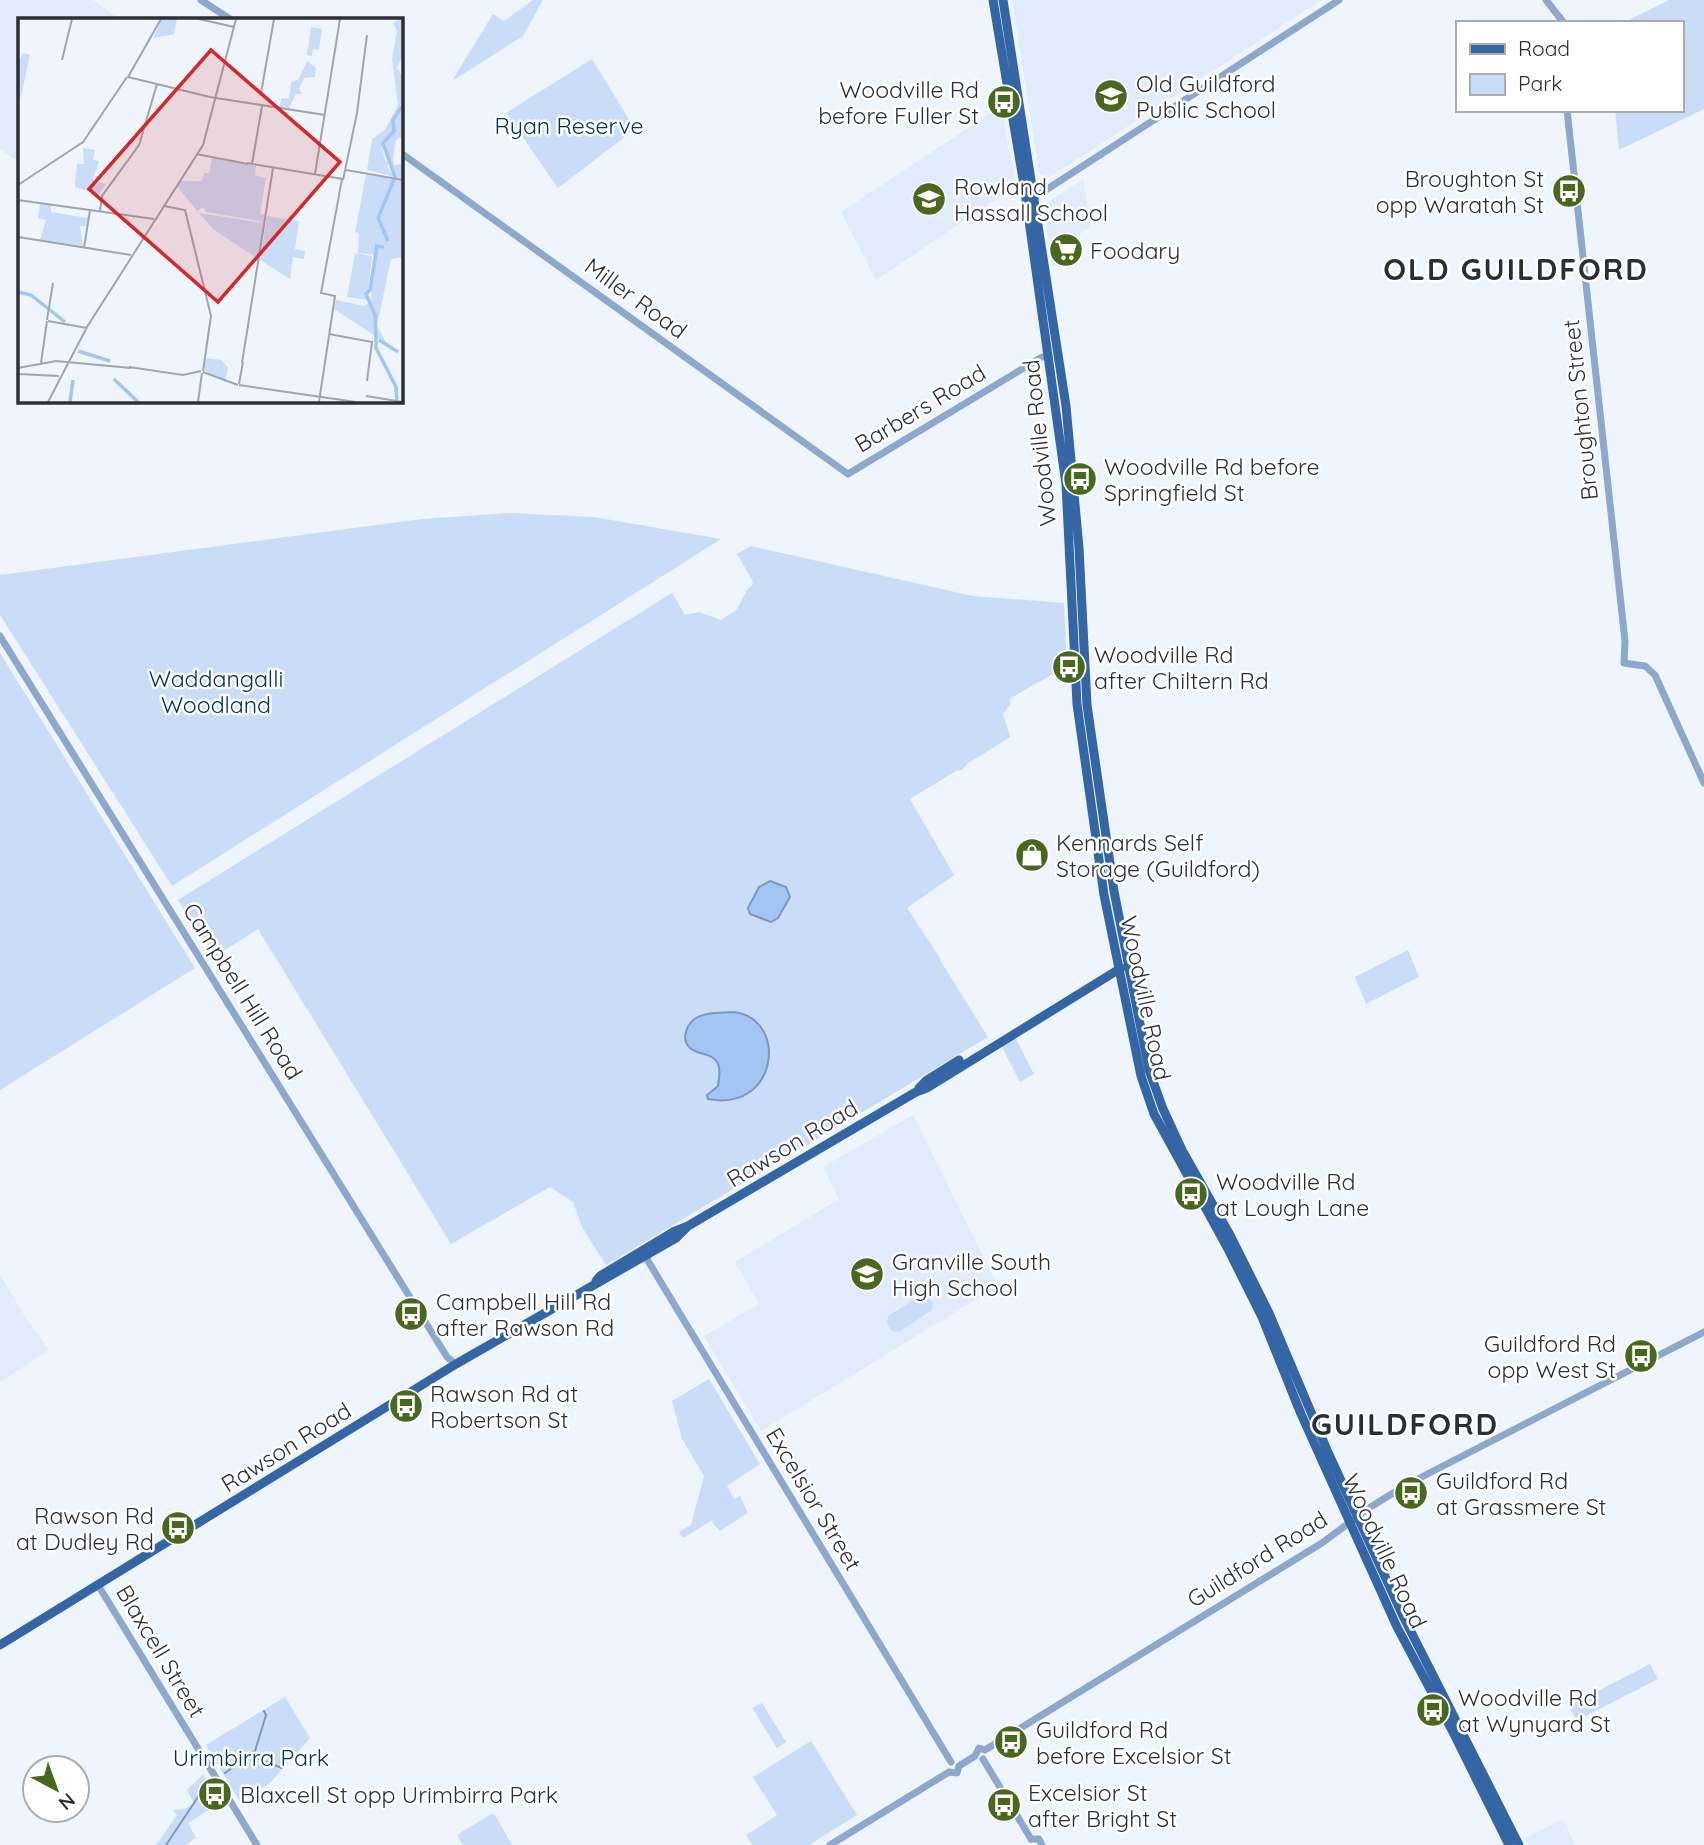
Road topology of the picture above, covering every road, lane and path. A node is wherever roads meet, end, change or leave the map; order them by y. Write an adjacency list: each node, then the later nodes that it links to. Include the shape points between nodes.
1 (201, 0): 7 (street)
2 (993, 0): 12 (main road, Woodville Road)
3 (1003, 0): 12 (main road, Woodville Road)
4 (1339, 0): 12 (street)
5 (1546, 0): 6 (street)
6 (1554, 12): 8 (street); 9 (street)
7 (228, 18)
8 (1557, 21)
9 (1562, 21)
10 (1567, 112): 17 (street, Broughton Street, via 1624,663 1645,666 1655,675)
11 (402, 154): 14 (street, Miller Road)
12 (1030, 200): 13 (main road, Woodville Road); 15 (main road, Woodville Road, via 1066,406 1082,584)
13 (1049, 355): 14 (street, Barbers Road); 15 (main road, Woodville Road)
14 (848, 474)
15 (1079, 614): 18 (main road, Woodville Road, via 1087,705); 19 (main road, Woodville Road, via 1077,704)
16 (0, 636): 26 (street, Campbell Hill Road, via 447,1357)
17 (1704, 783)
18 (1129, 964): 19 (main road, Rawson Road); 27 (main road, Woodville Road, via 1149,1070 1163,1109 1269,1313)
19 (1119, 969): 20 (main road, Rawson Road, via 928,1087); 27 (main road, Woodville Road, via 1141,1076 1154,1114 1262,1317 1301,1414)
20 (688, 1226): 21 (main road, Rawson Road); 22 (main road, Rawson Road)
21 (666, 1236): 22 (main road); 23 (main road, Rawson Road)
22 (645, 1256): 23 (main road); 24 (main road, Rawson Road); 31 (street, Excelsior Street)
23 (609, 1270): 24 (main road, Rawson Road)
24 (593, 1284): 26 (main road, Rawson Road)
25 (1704, 1332): 27 (street, Guildford Road, via 1406,1485)
26 (456, 1364): 28 (main road, Rawson Road)
27 (1354, 1519): 30 (street, Guildford Road, via 985,1750 979,1748); 39 (main road, Woodville Road, via 1397,1627); 40 (main road, Woodville Road)
28 (98, 1585): 29 (main road, Rawson Road); 35 (street, Blaxcell Street)
29 (0, 1646)
30 (979, 1757): 32 (street); 34 (street)
31 (951, 1762): 32 (street); 33 (street)
32 (959, 1766): 33 (street, via 957,1773)
33 (949, 1772): 37 (street)
34 (1029, 1842): 38 (street, via 1039,1839)
35 (256, 1845): 36 (street)
36 (264, 1845)
37 (830, 1845)
38 (1042, 1845)
39 (1509, 1845)
40 (1519, 1845)

